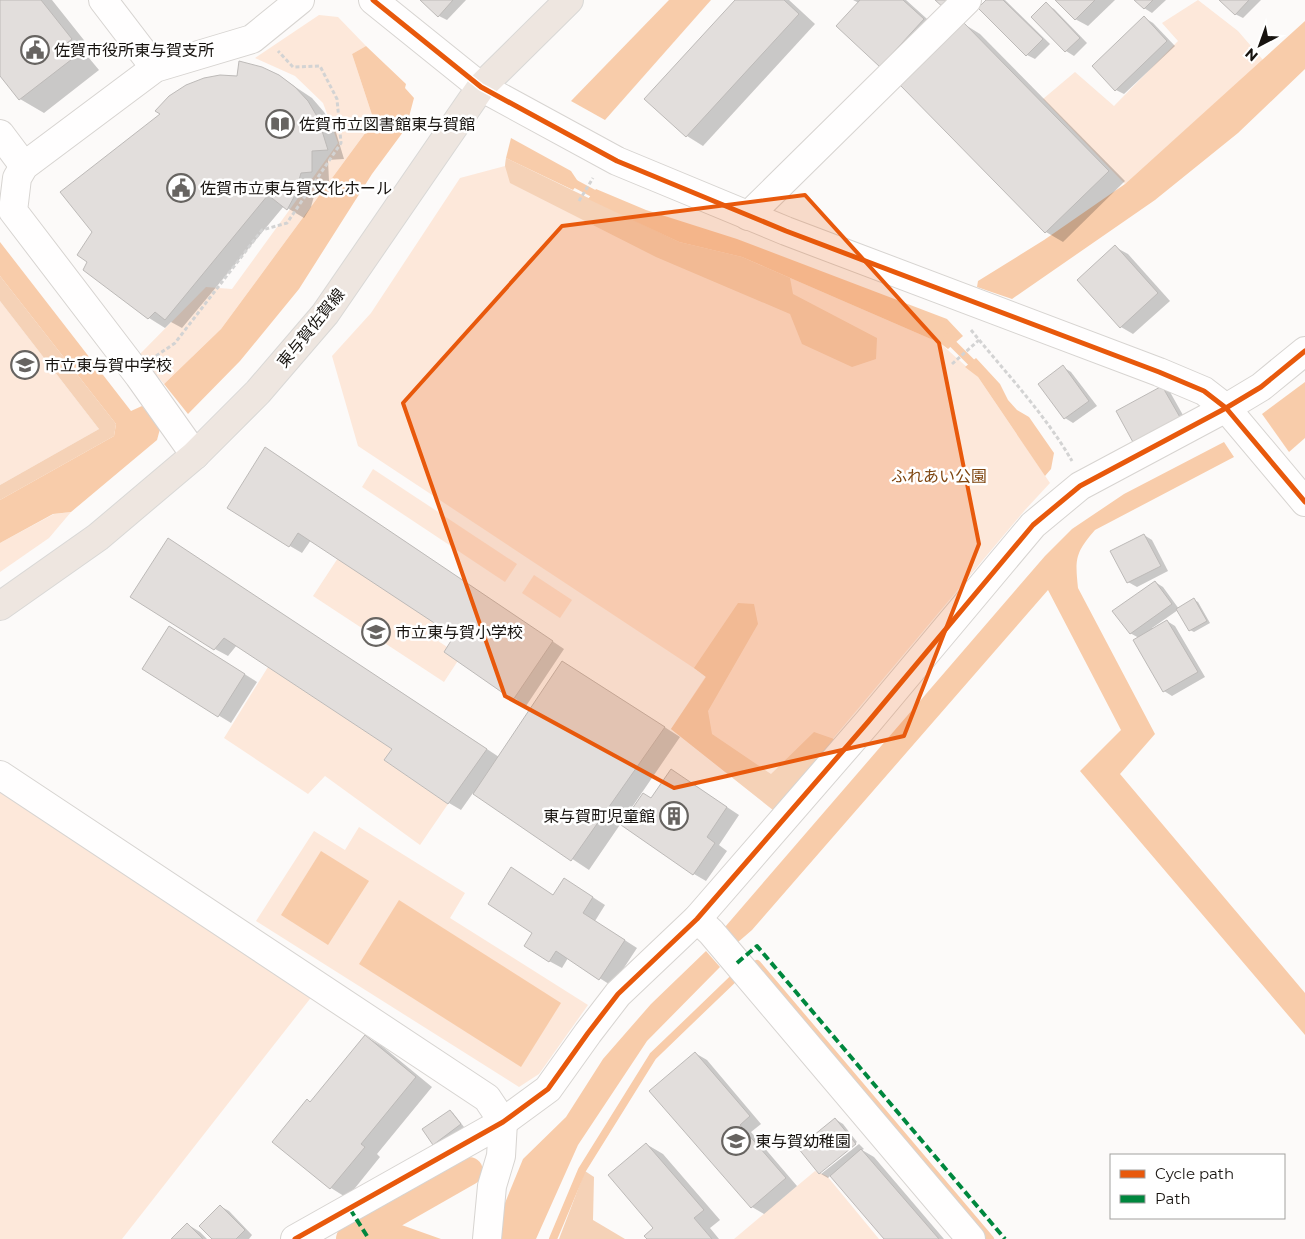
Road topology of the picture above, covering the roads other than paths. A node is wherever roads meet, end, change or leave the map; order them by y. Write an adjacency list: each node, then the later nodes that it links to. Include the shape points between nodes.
1 (103, 0): 6 (street)
2 (300, 0): 6 (street, via 252,39)
3 (569, 0): 7 (main road, 東与賀佐賀線)
4 (967, 0): 10 (street)
5 (383, 3): 7 (street)
6 (155, 68): 9 (street)
7 (481, 86): 10 (street, via 617,161); 13 (main road, 東与賀佐賀線, via 325,314 258,392)
8 (0, 134): 9 (street)
9 (24, 166): 13 (street, via 17,178 13,211 144,383)
10 (748, 216): 12 (street, via 1159,372 1204,392)
11 (1305, 351): 12 (street, via 1261,386)
12 (1226, 408): 14 (street); 17 (street, via 1085,483 1033,525)
13 (194, 455): 15 (main road, 東与賀佐賀線, via 98,537)
14 (1305, 502)
15 (0, 606)
16 (0, 775): 18 (street, via 487,1098)
17 (697, 919): 18 (street, via 618,994 548,1089); 21 (street)
18 (503, 1122): 19 (street); 20 (street, via 501,1156 492,1186)
19 (295, 1239)
20 (488, 1239)
21 (971, 1239)

